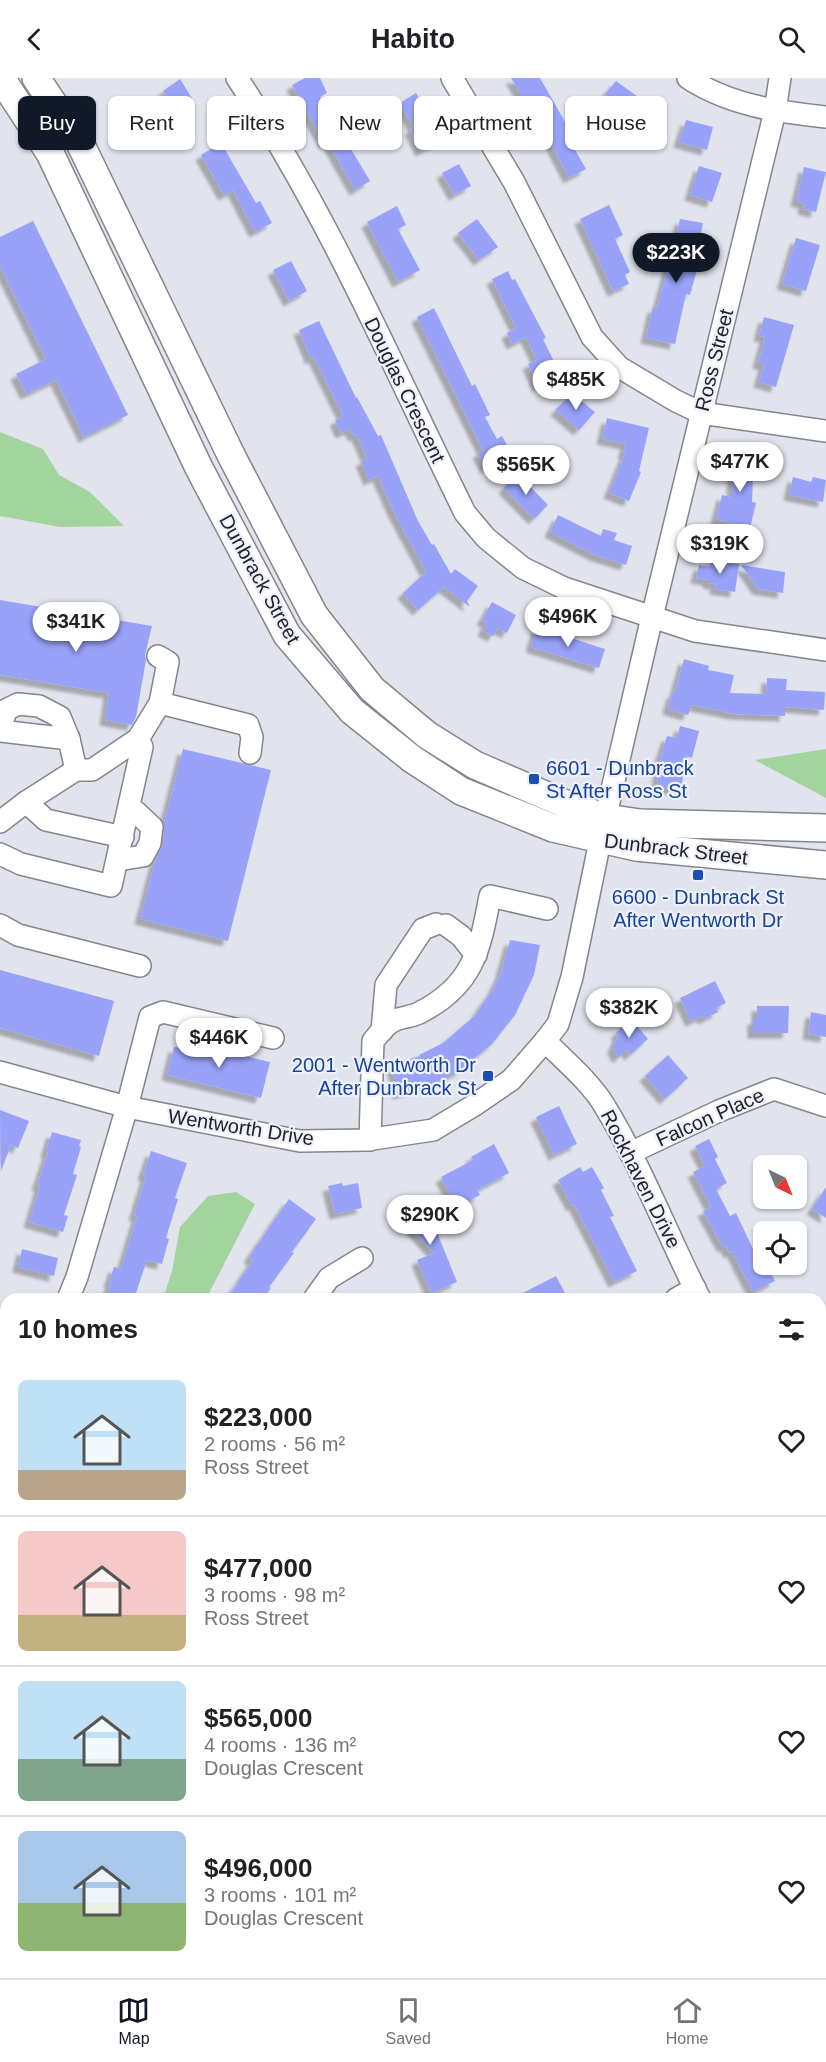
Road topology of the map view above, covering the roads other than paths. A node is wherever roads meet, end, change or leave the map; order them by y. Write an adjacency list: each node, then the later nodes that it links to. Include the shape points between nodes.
1 (1, 78): 24 (main road, Dunbrack Street, via 50,153 199,468 286,635 352,711 412,759 461,791 553,828)
2 (36, 78): 24 (main road, Dunbrack Street, via 80,143 231,455 314,615 372,689 427,735 475,765 568,805)
3 (237, 78): 11 (street, Douglas Crescent, via 270,126 344,262 465,513 486,538 523,568 564,588)
4 (452, 78): 9 (street, via 514,182 592,337 619,366)
5 (688, 78): 7 (street, via 725,98)
6 (780, 78): 7 (street, Ross Street)
7 (775, 111): 8 (street); 9 (street, Ross Street)
8 (826, 117)
9 (701, 413): 10 (street); 11 (street, Ross Street)
10 (826, 431)
11 (652, 617): 12 (street, Douglas Crescent, via 695,631); 24 (street, Ross Street)
12 (826, 650)
13 (158, 656): 14 (street, via 168,662)
14 (160, 703): 17 (street); 18 (street, via 248,725 252,737)
15 (0, 730): 16 (street); 16 (street, via 6,710 18,704 39,706 60,717)
16 (69, 739): 19 (street)
17 (138, 739): 19 (street, via 92,770); 21 (street, via 142,747)
18 (250, 753)
19 (76, 770): 20 (street)
20 (26, 802): 22 (street); 25 (street, via 46,820)
21 (129, 809): 25 (street); 27 (street, via 152,827 150,843 143,856)
22 (0, 822)
23 (826, 828): 24 (main road, Dunbrack Street, via 640,823)
24 (603, 829): 28 (main road, Dunbrack Street, via 636,848); 35 (street, Wentworth Drive, via 572,977 558,1024)
25 (123, 837): 27 (street)
26 (0, 854): 27 (street, via 21,864 111,886)
27 (118, 861)
28 (826, 865)
29 (547, 909): 31 (street, via 490,896)
30 (0, 925): 32 (street, via 18,935)
31 (476, 954): 33 (street, via 456,988 438,1002 392,1022); 33 (street, via 461,936 441,925 423,929 386,986)
32 (140, 966)
33 (382, 1031): 39 (street, via 372,1041)
34 (273, 1038): 38 (street, via 163,1012 150,1017)
35 (545, 1041): 39 (street, Wentworth Drive, via 511,1080 433,1130); 40 (street, Rockhaven Drive, via 603,1103)
36 (0, 1072): 38 (street, Wentworth Drive)
37 (826, 1106): 40 (street, Falcon Place, via 774,1089)
38 (127, 1107): 39 (street, Wentworth Drive, via 300,1141); 42 (street)
39 (370, 1140)
40 (630, 1153): 44 (street, Rockhaven Drive)
41 (362, 1258): 43 (street, via 329,1278)
42 (70, 1293)
43 (318, 1293)
44 (697, 1293)

